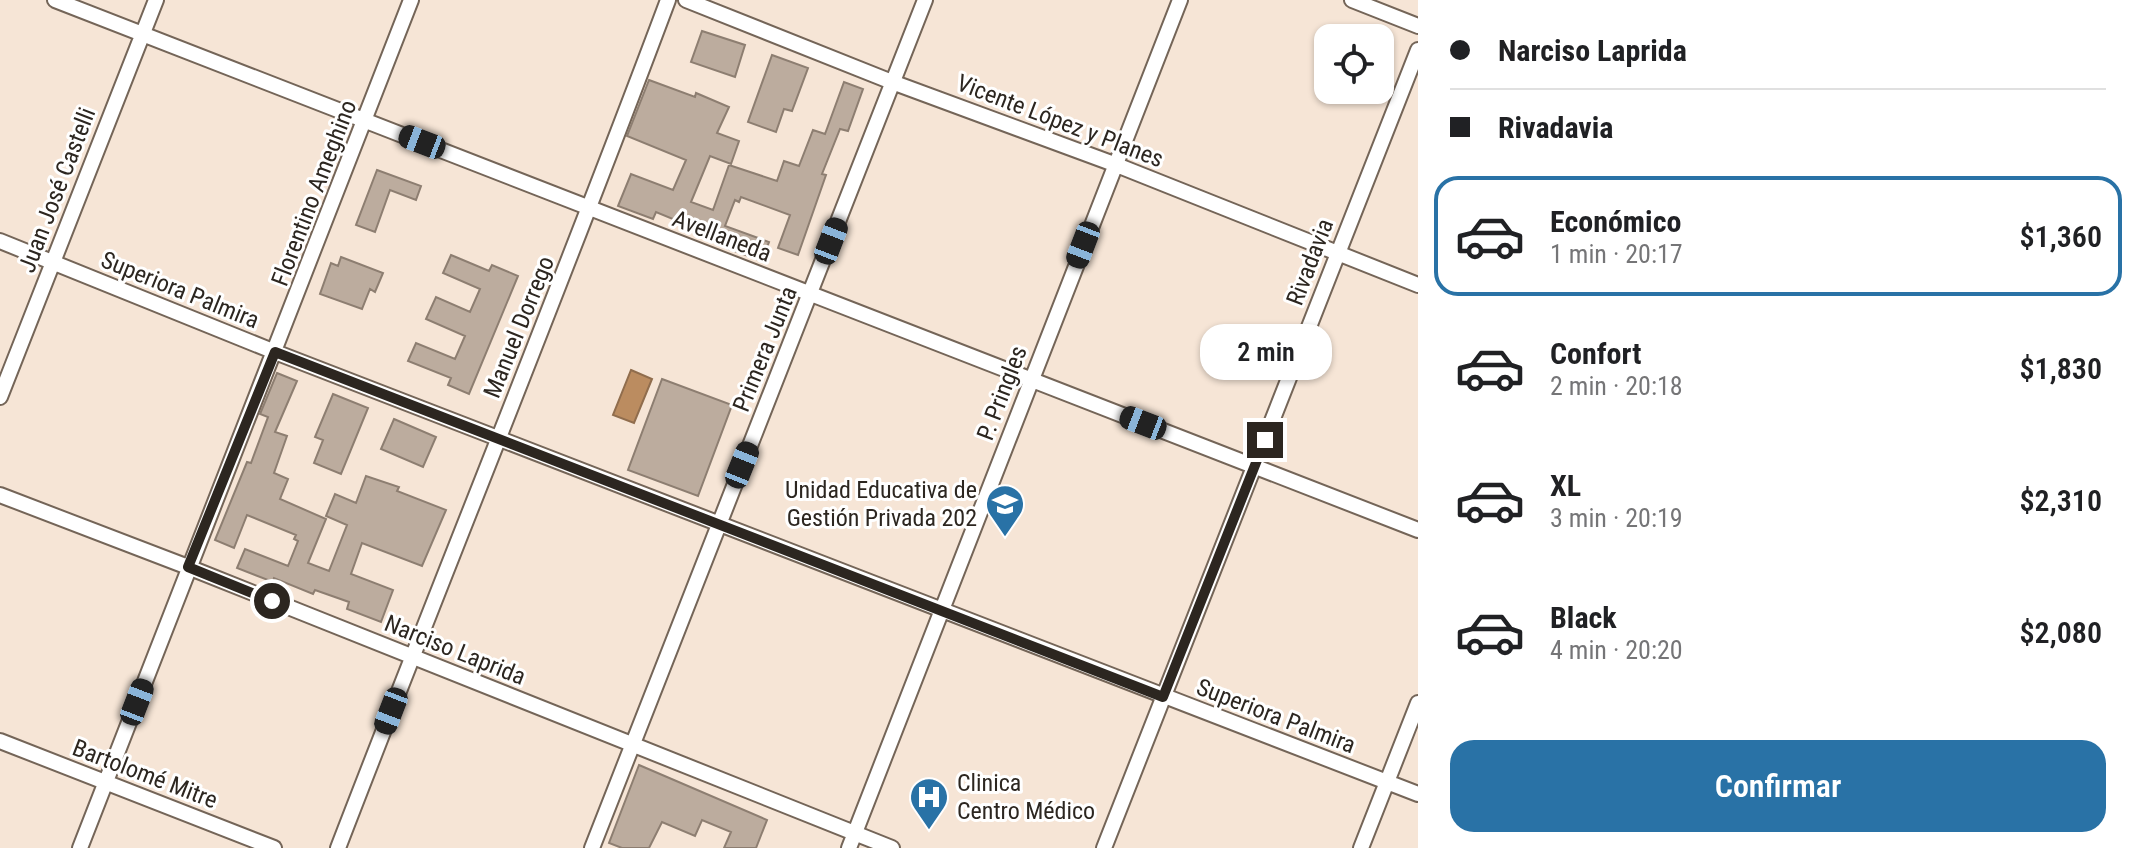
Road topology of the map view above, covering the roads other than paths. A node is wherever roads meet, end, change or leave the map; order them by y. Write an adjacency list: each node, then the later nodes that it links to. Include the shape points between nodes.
1 (55, 0): 10 (street, Avellaneda)
2 (156, 0): 10 (street, Juan José Castelli)
3 (411, 0): 13 (street, Florentino Ameghino)
4 (668, 0): 15 (street, Manuel Dorrego)
5 (686, 0): 12 (street, Vicente López y Planes)
6 (925, 0): 12 (street, Primera Junta)
7 (1180, 0): 14 (street, P. Pringles)
8 (1352, 0): 9 (street)
9 (1418, 26)
10 (143, 34): 13 (street, Avellaneda); 18 (street, Juan José Castelli)
11 (1418, 50): 17 (street, Rivadavia)
12 (892, 82): 14 (street, Vicente López y Planes); 20 (street, Primera Junta)
13 (366, 121): 15 (street, Avellaneda); 21 (street, Florentino Ameghino)
14 (1114, 164): 17 (street, Vicente López y Planes); 22 (street, P. Pringles)
15 (590, 208): 20 (street, Avellaneda); 24 (street, Manuel Dorrego)
16 (0, 241): 18 (street, Superiora Palmira)
17 (1337, 254): 19 (street, Vicente López y Planes); 25 (street, Rivadavia)
18 (53, 261): 21 (street, Superiora Palmira); 23 (street, Juan José Castelli)
19 (1418, 285)
20 (811, 294): 22 (street, Avellaneda); 27 (street, Primera Junta)
21 (275, 352): 24 (street, Superiora Palmira); 29 (street, Florentino Ameghino)
22 (1031, 379): 25 (street, Avellaneda); 30 (street, P. Pringles)
23 (0, 397)
24 (499, 439): 27 (street, Superiora Palmira); 31 (street, Manuel Dorrego)
25 (1255, 466): 28 (street, Avellaneda); 32 (street, Rivadavia)
26 (0, 495): 29 (street, Narciso Laprida)
27 (718, 522): 30 (street, Superiora Palmira); 35 (street, Primera Junta)
28 (1418, 530)
29 (188, 567): 31 (street, Narciso Laprida); 36 (street, Florentino Ameghino)
30 (940, 610): 32 (street, Superiora Palmira); 39 (street, P. Pringles)
31 (411, 657): 35 (street, Narciso Laprida); 42 (street, Manuel Dorrego)
32 (1163, 697): 37 (street, Superiora Palmira); 45 (street, Rivadavia)
33 (1418, 703): 37 (street)
34 (0, 741): 36 (street, Bartolomé Mitre)
35 (632, 746): 39 (street, Narciso Laprida); 43 (street, Primera Junta)
36 (106, 782): 40 (street, Florentino Ameghino); 41 (street, Bartolomé Mitre)
37 (1387, 782): 38 (street, Superiora Palmira); 46 (street)
38 (1418, 794)
39 (852, 841): 44 (street, Narciso Laprida)
40 (80, 848)
41 (274, 848)
42 (338, 848)
43 (592, 848)
44 (892, 848)
45 (1104, 848)
46 (1361, 848)

